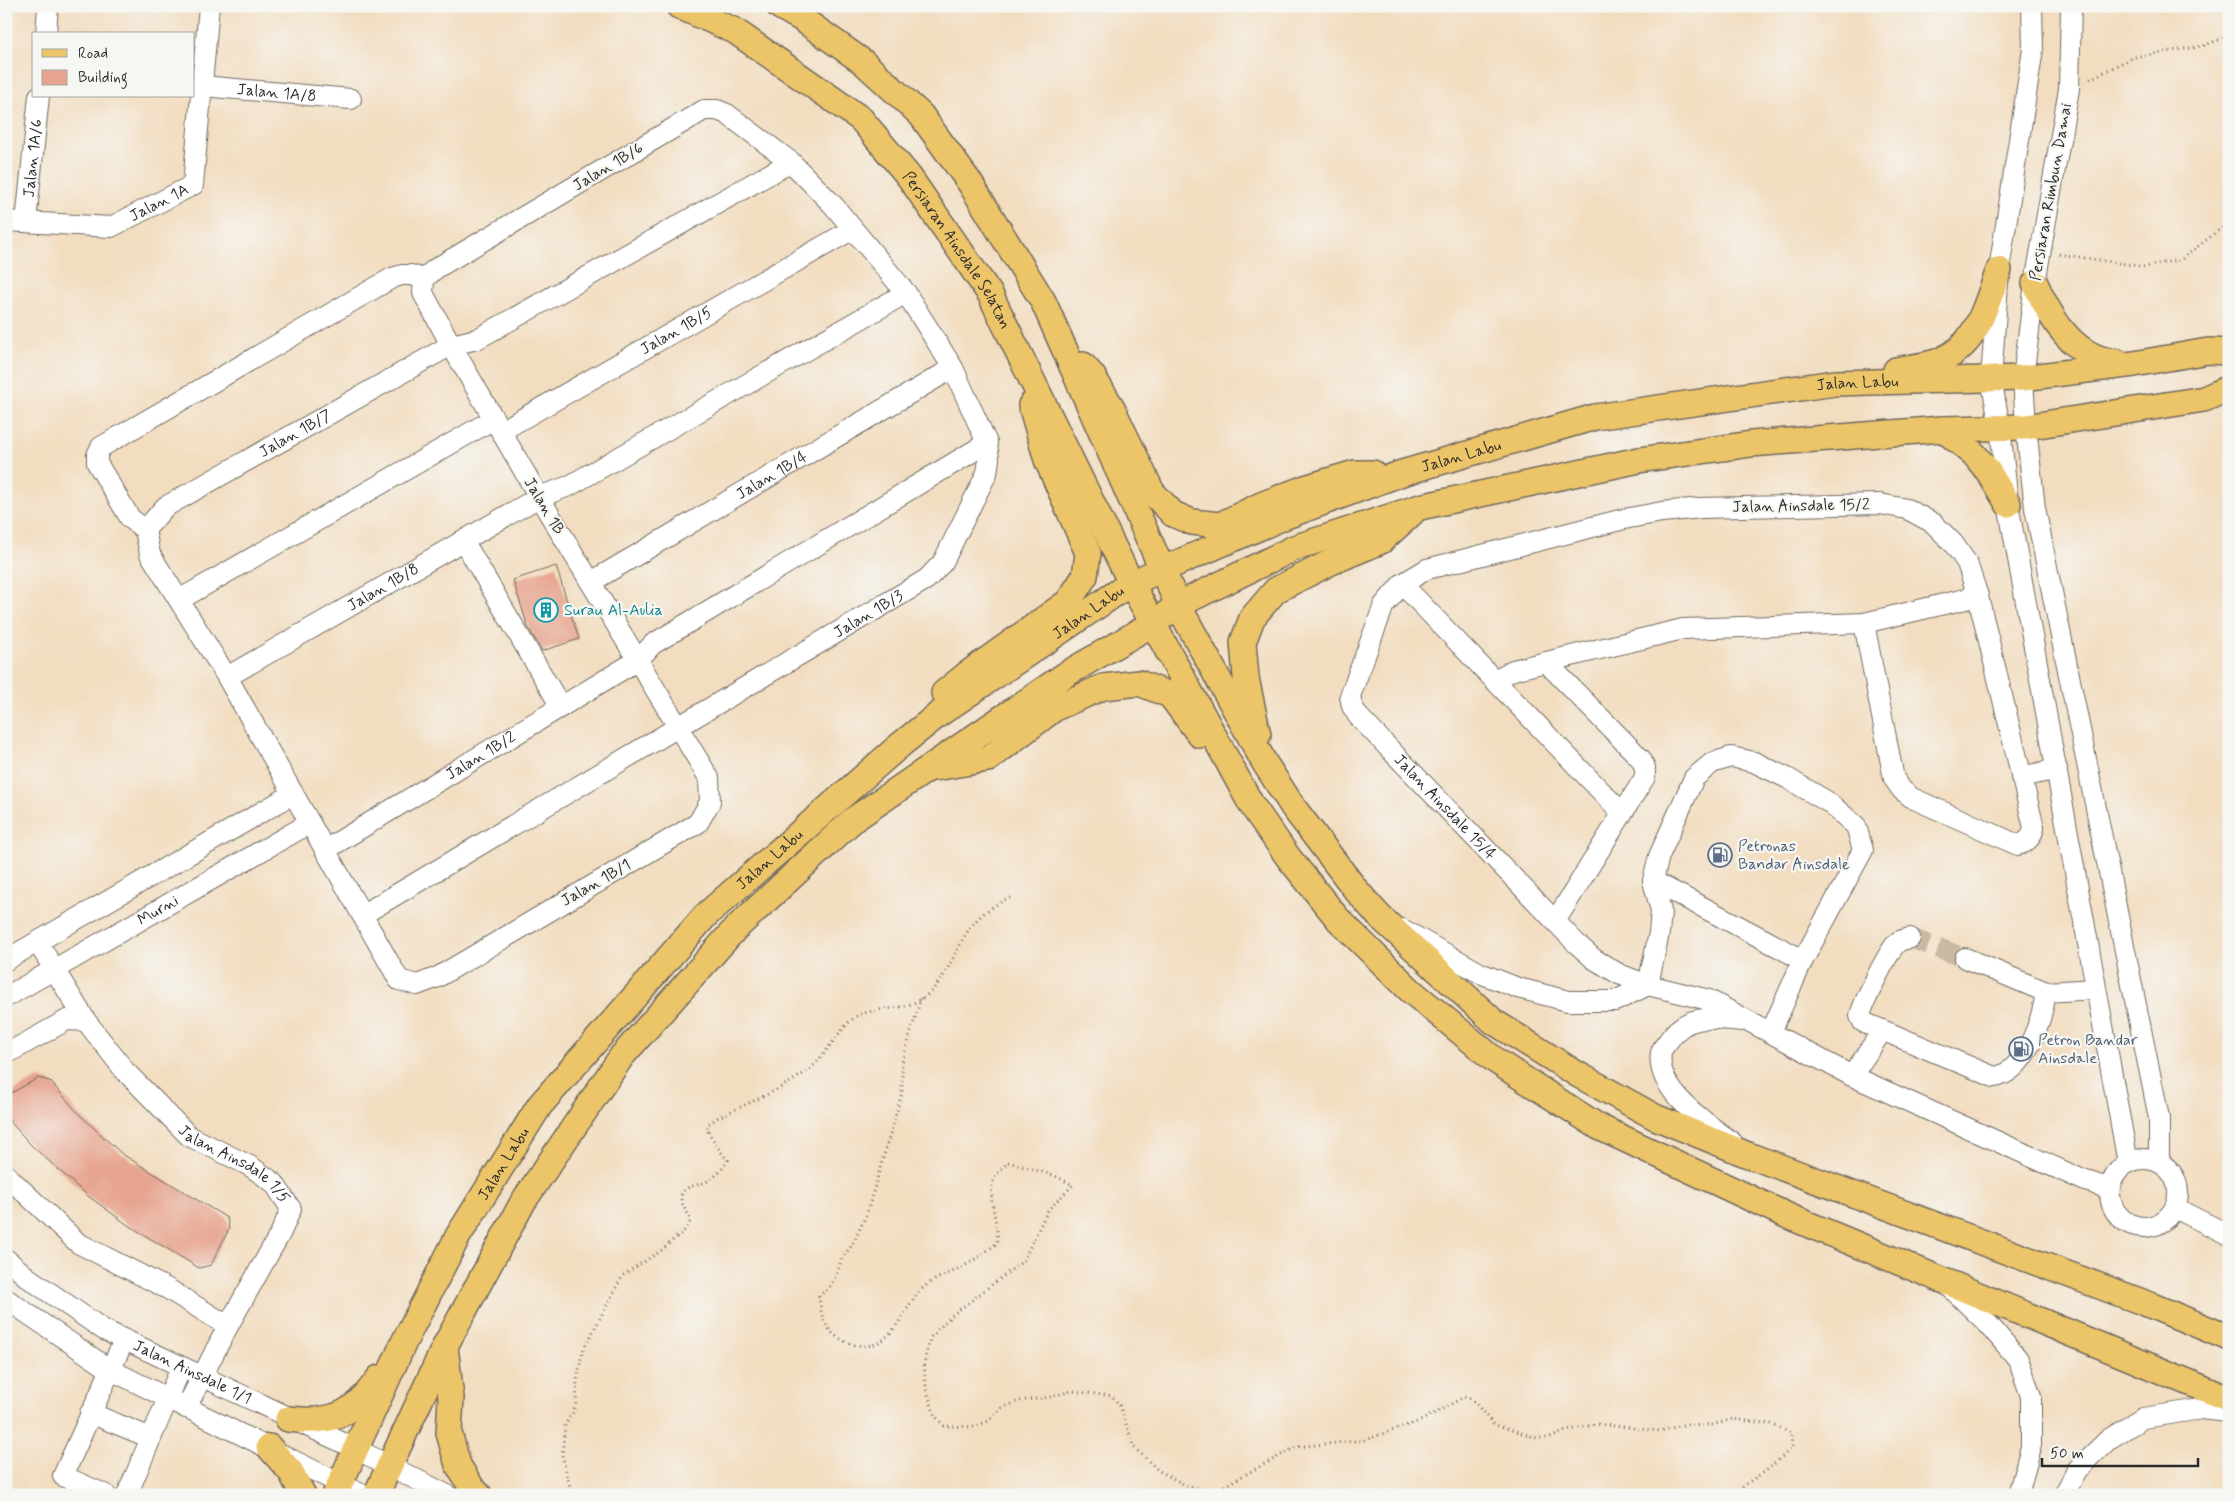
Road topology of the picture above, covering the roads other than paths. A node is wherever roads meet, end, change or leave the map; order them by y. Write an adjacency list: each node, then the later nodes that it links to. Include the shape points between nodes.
1 (48, 6): 7 (street)
2 (209, 6): 8 (street, Jalan 1A)
3 (679, 6): 21 (main road, Persiaran Ainsdale Selatan, via 735,31 861,119 910,178 990,294)
4 (780, 6): 18 (main road, via 863,62 921,115 970,183 1043,302)
5 (2032, 6): 14 (street, via 2033,49)
6 (2070, 6): 16 (street, Persiaran Rimbun Damai, via 2069,89)
7 (46, 32)
8 (202, 86): 10 (street, Jalan 1A/8); 12 (street, Jalan 1A, via 193,185 111,228)
9 (39, 98): 12 (street, Jalan 1A/6)
10 (351, 99)
11 (790, 162): 13 (street, Jalan 1B/6); 15 (street, Jalan 1B/6, via 727,114 704,110 435,269); 19 (street, Jalan 1B/7, via 477,339)
12 (16, 221)
13 (853, 229): 17 (street, Jalan 1B/6); 28 (street, Jalan 1B/5)
14 (1999, 270): 25 (street); 26 (main road, via 1977,328 1962,348 1941,361)
15 (424, 279): 19 (street, Jalan 1B, via 423,293); 37 (street, via 402,274 392,278 101,447 97,463 130,518)
16 (2035, 283): 22 (main road, via 2046,309 2058,325 2090,356); 24 (street, Persiaran Rimbun Damai)
17 (906, 293): 23 (street, Jalan 1B/6); 34 (street, Jalan 1B/8, via 568,486)
18 (1060, 339): 33 (main road, via 1092,374 1152,492 1173,514 1192,522 1220,525 1296,491 1354,473); 39 (main road)
19 (451, 345): 28 (street, Jalan 1B); 37 (street, Jalan 1B/7, via 165,507)
20 (2229, 352): 22 (main road, Jalan Labu, via 2208,351)
21 (1019, 354): 41 (main road, Persiaran Ainsdale Selatan); 54 (main road, via 1048,460 1088,553 1085,576 1068,602 966,675 930,705)
22 (2134, 364): 24 (main road, Jalan Labu)
23 (953, 368): 32 (street, Jalan 1B/6); 40 (street, Jalan 1B/4)
24 (2023, 378): 25 (main road, Jalan Labu); 30 (street, Persiaran Rimbun Damai)
25 (1991, 379): 26 (main road, Jalan Labu); 29 (street)
26 (1835, 383): 33 (main road, Jalan Labu, via 1595,417)
27 (2229, 388): 30 (main road, Jalan Labu, via 2204,399)
28 (497, 425): 34 (street, Jalan 1B); 44 (street, Jalan 1B/5)
29 (2000, 427): 30 (main road, Jalan Labu); 31 (main road, Jalan Labu); 35 (street)
30 (2026, 427): 87 (street, Persiaran Rimbun Damai, via 2035,508 2159,1118)
31 (1943, 429): 35 (main road, via 1974,454); 36 (main road, Jalan Labu, via 1750,444 1639,460)
32 (987, 444): 48 (street, Jalan 1B/2, via 653,644); 53 (street, Jalan 1B/3, via 990,459 987,473 943,562 927,579)
33 (1402, 473): 39 (main road, Jalan Labu, via 1286,516)
34 (539, 497): 38 (street, Jalan 1B/8); 40 (street, Jalan 1B)
35 (2008, 504): 56 (street)
36 (1420, 507): 45 (main road, Jalan Labu, via 1294,548); 55 (main road, via 1381,540 1276,590 1252,618 1243,642 1246,678)
37 (145, 530): 44 (street, via 150,554)
38 (463, 540): 50 (street, Jalan 1B/8); 52 (street)
39 (1162, 569): 41 (main road, Jalan Labu); 45 (main road)
40 (591, 582): 48 (street, Jalan 1B)
41 (1131, 583): 46 (main road, Persiaran Ainsdale Selatan); 54 (main road, Jalan Labu, via 939,714)
42 (1402, 584): 43 (street, Jalan Ainsdale 15/2, via 1427,569 1662,512 1701,508 1880,504 1907,509 1933,523 1967,563); 51 (street); 69 (street, Jalan Ainsdale 15/4, via 1384,604 1350,696 1352,706 1358,716)
43 (1978, 596): 47 (street); 58 (street, Jalan Ainsdale 15/2)
44 (179, 600): 50 (street)
45 (1178, 605): 46 (main road, Jalan Labu); 55 (main road)
46 (1154, 623): 57 (main road, Jalan Labu, via 1068,673); 59 (main road, Persiaran Ainsdale Selatan)
47 (1864, 623): 49 (street, via 1683,629); 58 (street, Jalan Ainsdale 15/2, via 1894,779 1902,790 1912,798 2018,845 2026,843 2034,828)
48 (638, 660): 52 (street, Jalan 1B/2); 53 (street, Jalan 1B)
49 (1546, 662): 51 (street, via 1513,670); 61 (street, via 1641,759 1645,777)
50 (227, 677): 60 (street)
51 (1495, 680): 61 (street)
52 (561, 707): 63 (street, Jalan 1B/2)
53 (679, 727): 67 (street, Jalan 1B/3); 67 (street, Jalan 1B/1, via 709,778 710,802 698,824 438,977 417,985 399,980)
54 (898, 746): 99 (main road, Jalan Labu, via 706,915 540,1105 458,1236)
55 (1264, 762): 68 (main road, via 1299,814)
56 (2057, 769): 58 (street); 77 (street)
57 (925, 770): 59 (main road, via 988,759 1055,708 1103,687 1139,683 1170,695 1193,728); 100 (main road, Jalan Labu, via 853,820 735,929 622,1056 523,1202)
58 (2021, 777)
59 (1237, 779): 94 (main road, via 1250,804 1338,920 1411,991 1496,1061 1599,1127 1788,1216)
60 (293, 794): 62 (street); 64 (street, Murni)
61 (1622, 813): 69 (street)
62 (310, 823): 63 (street); 66 (street, Murni)
63 (325, 850): 67 (street)
64 (183, 858): 66 (street); 71 (street, Murni)
65 (1653, 881): 74 (street); 74 (street, via 1659,856 1694,778 1712,763 1731,757 1754,762 1787,778 1828,802 1856,826 1863,850); 76 (street, via 1661,911)
66 (199, 887): 75 (street, Murni)
67 (362, 915)
68 (1378, 916): 76 (street, via 1480,973 1551,997 1568,1001 1615,1001); 86 (main road, via 1494,1022 1577,1074 1655,1117)
69 (1556, 920): 76 (street, Jalan Ainsdale 15/4, via 1594,959)
70 (1910, 938): 82 (street, via 1899,942 1892,951 1863,1004 1860,1016 1863,1022)
71 (38, 942): 73 (street, Murni); 75 (street)
72 (1965, 958): 78 (street)
73 (6, 960)
74 (1803, 960): 83 (street)
75 (55, 970): 79 (street, Murni); 80 (street)
76 (1648, 985): 81 (street, Jalan Ainsdale 15/4, via 1709,1000)
77 (2095, 988): 78 (street); 88 (street)
78 (2046, 992): 82 (street, via 2037,1031 2015,1066 2004,1076 1994,1077)
79 (6, 997)
80 (86, 1021): 84 (street, via 67,1020); 96 (street, Jalan Ainsdale 1/5, via 125,1071 189,1136 250,1166 274,1183 291,1209)
81 (1748, 1022): 83 (street); 86 (street, via 1700,1017 1675,1030 1661,1052 1662,1072 1687,1108)
82 (1882, 1031): 85 (street)
83 (1771, 1032): 85 (street)
84 (6, 1054)
85 (1852, 1076): 90 (street, via 2083,1180)
86 (1748, 1155): 97 (main road, via 2027,1257)
87 (2159, 1162): 88 (street, via 2138,1160); 91 (street, via 2168,1168 2176,1182 2178,1198)
88 (2128, 1163): 90 (street, via 2113,1178)
89 (6, 1175): 96 (street, via 78,1243 168,1289)
90 (2110, 1189): 91 (street, via 2114,1210 2134,1226 2150,1227 2160,1223)
91 (2175, 1208): 92 (street)
92 (2229, 1235)
93 (6, 1259): 98 (street, Jalan Ainsdale 1/1, via 27,1278)
94 (1939, 1277): 104 (main road); 122 (street, via 1989,1325 2018,1360 2031,1396 2031,1447)
95 (6, 1299): 102 (street, Jalan Ainsdale 1/1)
96 (228, 1326): 103 (street)
97 (2229, 1338)
98 (124, 1340): 101 (street, Jalan Ainsdale 1/1); 102 (street)
99 (404, 1342): 109 (main road, via 375,1384 344,1413 313,1422); 112 (main road, Jalan Labu)
100 (445, 1346): 113 (main road, Jalan Labu); 121 (main road, via 451,1398 449,1434 458,1465)
101 (181, 1368): 103 (street, Jalan Ainsdale 1/1); 105 (street)
102 (109, 1369): 105 (street, Jalan Ainsdale 1/1); 108 (street)
103 (202, 1377): 106 (street); 109 (street, Jalan Ainsdale 1/1)
104 (2229, 1398)
105 (168, 1399): 106 (street, Jalan Ainsdale 1/1); 110 (street)
106 (186, 1408): 111 (street, Jalan Ainsdale 1/1)
107 (2229, 1412): 123 (street, via 2202,1409 2143,1418 2109,1439 2083,1464)
108 (90, 1413): 110 (street); 115 (street, via 63,1476)
109 (288, 1419): 112 (street, Jalan Ainsdale 1/1)
110 (152, 1438): 116 (street)
111 (269, 1447): 114 (street, Jalan Ainsdale 1/1); 117 (main road, via 292,1472)
112 (356, 1449): 113 (street, Jalan Ainsdale 1/1); 114 (main road, Jalan Labu)
113 (390, 1466): 119 (main road, Jalan Labu); 120 (street, Jalan Ainsdale 1/1)
114 (338, 1489): 118 (street, Jalan Ainsdale 1/1)
115 (106, 1495)
116 (127, 1495)
117 (304, 1495)
118 (363, 1495)
119 (376, 1495)
120 (447, 1495)
121 (479, 1495)
122 (2018, 1495)
123 (2064, 1495)

